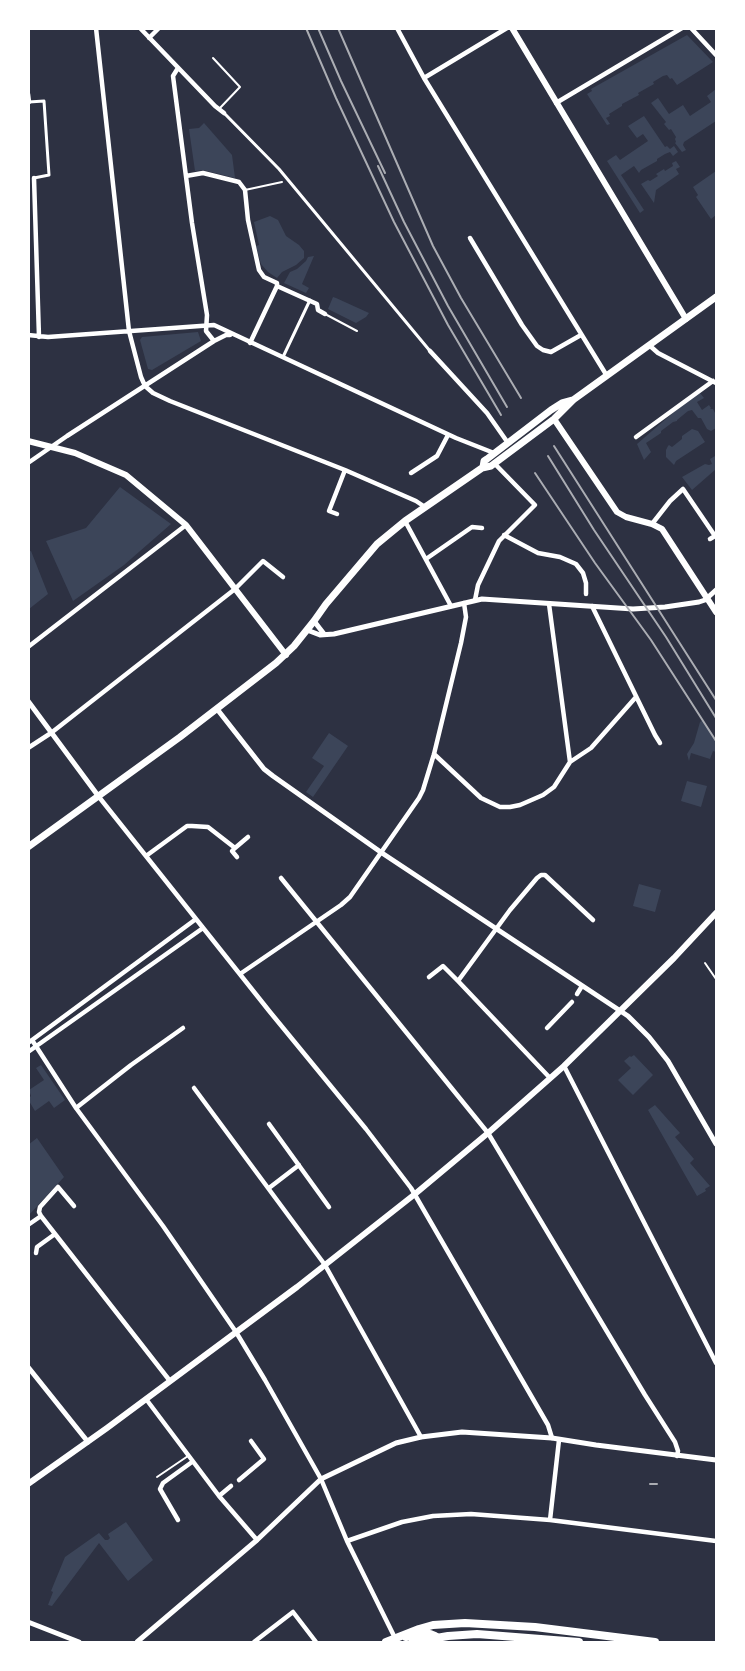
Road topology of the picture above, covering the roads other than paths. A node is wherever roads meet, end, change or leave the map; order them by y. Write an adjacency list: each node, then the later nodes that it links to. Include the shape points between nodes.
1 (96, 28): 30 (street)
2 (140, 28): 9 (street)
3 (159, 28): 9 (street)
4 (397, 28): 13 (street)
5 (507, 28): 13 (street)
6 (512, 28): 16 (main road)
7 (682, 28): 16 (street)
8 (691, 28): 10 (street)
9 (149, 38): 12 (street)
10 (717, 55)
11 (213, 58): 17 (lane, via 240,87)
12 (178, 68): 17 (street); 19 (street, via 173,76)
13 (424, 78): 34 (street)
14 (28, 94): 15 (street)
15 (29, 102): 20 (street, via 44,101 49,175)
16 (556, 103): 28 (main road)
17 (219, 109): 18 (street)
18 (224, 113): 39 (street, via 279,169)
19 (186, 176): 22 (street, via 203,173 221,177 239,182); 29 (street)
20 (34, 178): 35 (street)
21 (282, 182): 22 (lane)
22 (245, 190): 24 (street, via 259,270)
23 (470, 238): 34 (street, via 537,346 551,352)
24 (278, 286): 26 (street); 37 (street)
25 (717, 297): 28 (main road)
26 (310, 300): 27 (street); 40 (street)
27 (325, 314): 31 (lane)
28 (686, 319): 38 (main road)
29 (206, 326): 30 (street); 33 (street, via 219,327); 36 (street)
30 (129, 331): 35 (street); 43 (street)
31 (357, 331)
32 (28, 335): 35 (street)
33 (232, 335): 36 (street); 37 (street)
34 (581, 335): 41 (street)
35 (39, 337)
36 (214, 341): 43 (street)
37 (250, 343): 40 (street)
38 (649, 345): 41 (main road); 42 (street)
39 (430, 351): 51 (street, via 487,413)
40 (283, 357): 47 (street)
41 (608, 376): 44 (main road)
42 (715, 382): 48 (street)
43 (145, 386): 50 (street); 56 (street, via 170,401)
44 (573, 400): 45 (main road); 46 (main road, via 562,403)
45 (554, 419): 46 (main road); 61 (main road, via 617,512)
46 (544, 421): 51 (main road)
47 (448, 435): 52 (street); 57 (street, via 437,456)
48 (636, 437)
49 (28, 441): 50 (main road)
50 (52, 447): 53 (street); 62 (main road, via 126,475)
51 (510, 447): 52 (main road); 54 (main road)
52 (494, 453): 55 (main road)
53 (28, 463)
54 (494, 463): 55 (main road); 64 (street, via 535,505)
55 (483, 467): 58 (main road)
56 (345, 470): 58 (street); 59 (street, via 329,511)
57 (411, 473)
58 (425, 507): 60 (main road)
59 (338, 514)
60 (405, 521): 66 (street); 78 (main road, via 376,544)
61 (652, 524): 65 (street, via 683,489 715,536); 71 (main road, via 662,529)
62 (186, 525): 68 (main road); 81 (street)
63 (482, 528): 66 (street, via 472,527)
64 (504, 535): 70 (street, via 538,553 576,564 583,573); 72 (street, via 478,585)
65 (710, 539)
66 (426, 559): 75 (street)
67 (283, 577): 68 (street, via 263,561)
68 (235, 589): 82 (main road); 86 (street)
69 (717, 590): 71 (street)
70 (586, 594)
71 (708, 597): 76 (street, via 665,608); 77 (main road)
72 (475, 600): 73 (street); 74 (street)
73 (464, 603): 75 (street); 89 (street, via 465,627)
74 (549, 604): 76 (street); 90 (street)
75 (452, 606): 80 (street)
76 (592, 606): 83 (street)
77 (717, 612)
78 (314, 621): 79 (main road); 80 (street)
79 (307, 630): 80 (street); 82 (main road)
80 (324, 634)
81 (28, 647)
82 (285, 654): 85 (main road)
83 (636, 698): 87 (street); 90 (street, via 591,748)
84 (28, 701): 86 (street)
85 (218, 709): 91 (main road); 95 (street, via 264,769)
86 (51, 733): 88 (street); 91 (street)
87 (660, 743)
88 (28, 748)
89 (434, 754): 90 (street, via 481,798 500,807 519,805 543,795 554,787); 95 (street, via 419,798)
90 (570, 762)
91 (99, 796): 93 (main road); 96 (street)
92 (248, 837): 94 (street)
93 (28, 847)
94 (235, 848): 96 (street, via 207,827 187,826); 97 (street, via 232,851)
95 (382, 853): 102 (street, via 351,897); 104 (street)
96 (146, 856): 100 (street)
97 (237, 857)
98 (281, 878): 102 (street)
99 (717, 913): 113 (main road)
100 (196, 919): 103 (street); 116 (street)
101 (593, 920): 104 (street, via 545,875 537,878)
102 (317, 922): 106 (street); 124 (street)
103 (203, 928): 106 (street); 117 (street)
104 (495, 928): 109 (street); 110 (street)
105 (705, 963): 108 (lane)
106 (240, 974): 128 (street)
107 (429, 977): 109 (street, via 443,966)
108 (717, 978)
109 (458, 981): 120 (street)
110 (582, 986): 111 (street); 113 (street)
111 (577, 994)
112 (572, 1002): 115 (street)
113 (621, 1011): 119 (main road); 125 (street, via 668,1061)
114 (183, 1028): 122 (street)
115 (547, 1028)
116 (30, 1041): 117 (street)
117 (37, 1046): 118 (street); 122 (street)
118 (28, 1052)
119 (564, 1066): 120 (main road); 137 (street)
120 (550, 1078): 124 (main road)
121 (194, 1088): 127 (street)
122 (76, 1108): 136 (street)
123 (269, 1124): 126 (street)
124 (488, 1133): 128 (main road); 147 (street, via 675,1442)
125 (717, 1144)
126 (300, 1165): 127 (street); 130 (street)
127 (269, 1188): 135 (street)
128 (415, 1194): 135 (main road); 142 (street)
129 (74, 1206): 131 (street, via 58,1187 40,1207)
130 (329, 1207)
131 (41, 1216): 132 (street); 133 (street)
132 (28, 1225)
133 (55, 1234): 134 (street, via 38,1246); 139 (street)
134 (36, 1253)
135 (325, 1265): 136 (main road); 141 (street)
136 (236, 1332): 139 (main road); 151 (street)
137 (717, 1363)
138 (28, 1367): 145 (street)
139 (170, 1381): 140 (main road)
140 (146, 1399): 145 (main road); 146 (street)
141 (421, 1437): 142 (street, via 462,1432); 151 (street, via 396,1443)
142 (552, 1438): 143 (street)
143 (559, 1440): 147 (street); 157 (street)
144 (251, 1441): 152 (street, via 264,1459)
145 (88, 1442): 153 (main road)
146 (188, 1455): 149 (street); 150 (lane)
147 (677, 1456): 148 (street)
148 (717, 1460)
149 (192, 1462): 155 (street); 156 (street, via 160,1489)
150 (157, 1477)
151 (321, 1479): 158 (street); 159 (street)
152 (239, 1480)
153 (28, 1484)
154 (231, 1486): 155 (street)
155 (219, 1496): 158 (street)
156 (178, 1520)
157 (550, 1520): 159 (street, via 471,1514 434,1516 402,1522); 160 (street)
158 (257, 1540): 165 (street)
159 (347, 1541): 162 (street)
160 (717, 1541)
161 (28, 1622): 164 (street)
162 (397, 1637): 163 (highway, via 430,1634); 168 (highway); 171 (highway, via 433,1625 485,1623)
163 (438, 1640): 169 (highway); 170 (highway, via 458,1634 495,1634)
164 (79, 1642)
165 (137, 1642)
166 (254, 1642): 167 (street, via 293,1612)
167 (316, 1642)
168 (386, 1642)
169 (413, 1642)
170 (579, 1642)
171 (655, 1642)

